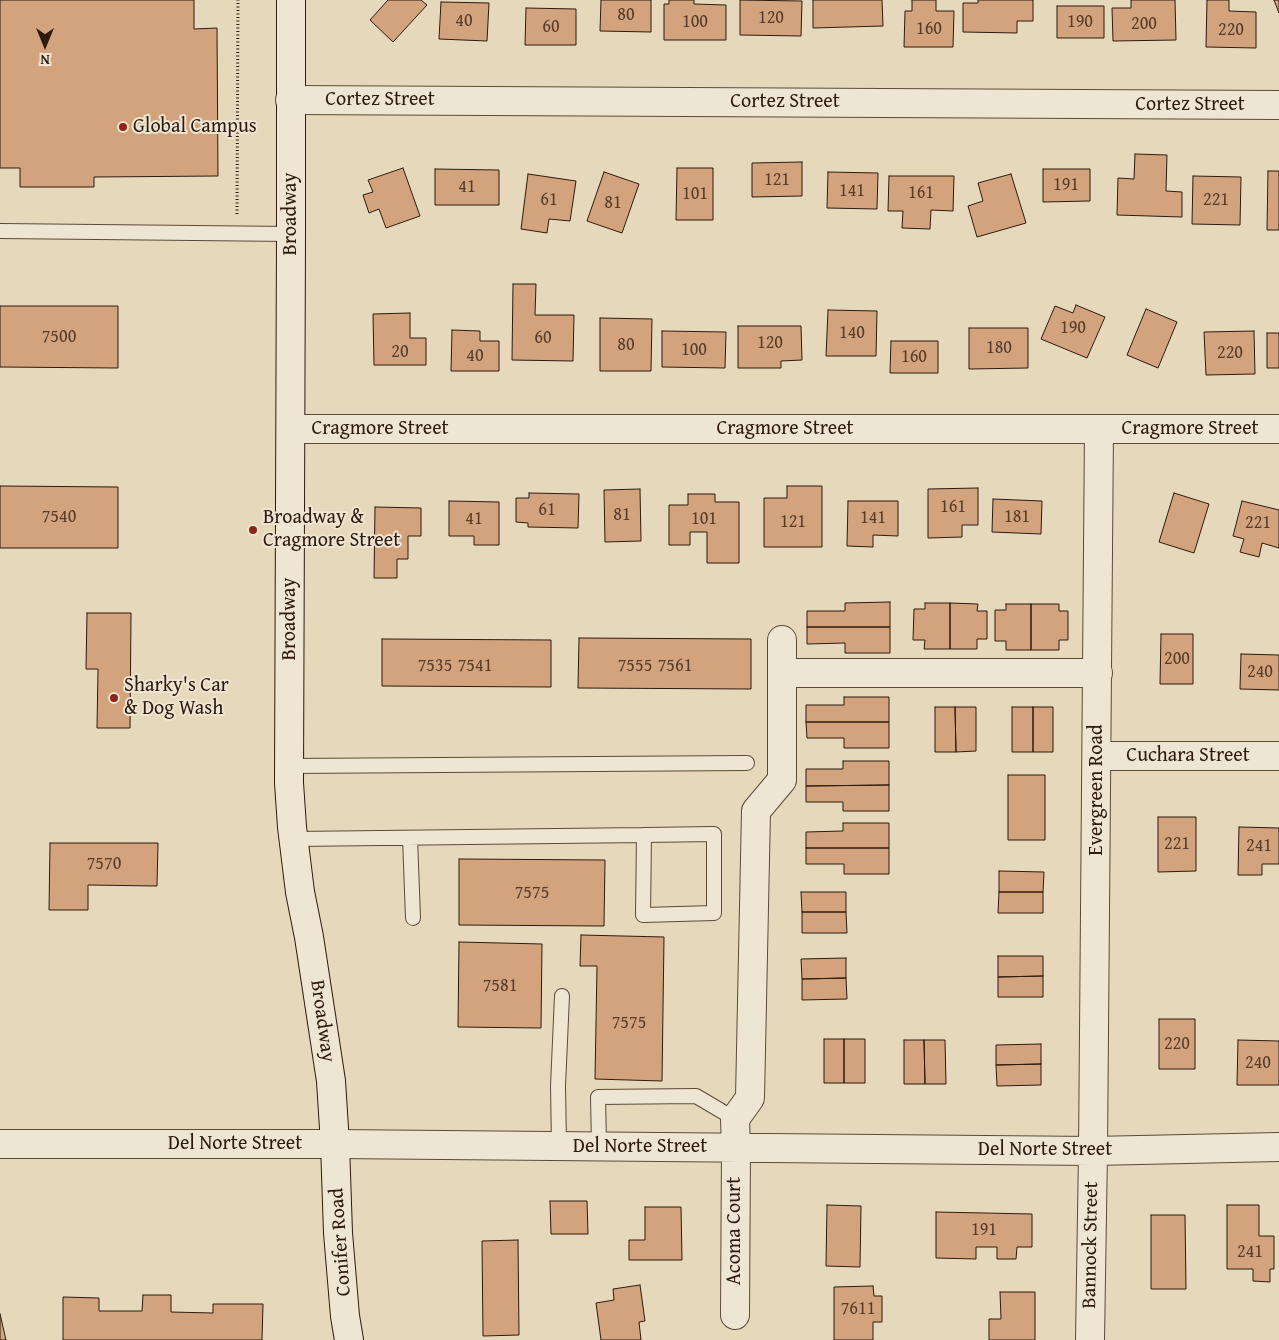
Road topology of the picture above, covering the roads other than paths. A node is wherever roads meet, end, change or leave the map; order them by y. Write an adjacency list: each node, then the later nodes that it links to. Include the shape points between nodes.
1 (291, 0): 2 (street, Broadway)
2 (290, 100): 3 (street, Cortez Street); 5 (street, Broadway)
3 (1279, 105)
4 (0, 231): 5 (lane)
5 (291, 234): 6 (street, Broadway)
6 (291, 429): 7 (street, Cragmore Street); 15 (street, Broadway)
7 (1099, 429): 8 (street, Cragmore Street); 11 (street, Evergreen Road)
8 (1279, 429)
9 (782, 640): 10 (street)
10 (782, 673): 11 (street); 21 (street, via 782,780 756,811 750,1098)
11 (1098, 673): 12 (street, Evergreen Road)
12 (1097, 756): 13 (street, Cuchara Street); 28 (street, Evergreen Road)
13 (1279, 756)
14 (747, 763): 15 (lane)
15 (289, 766): 18 (street, Broadway)
16 (644, 835): 16 (lane, via 643,915 714,913 714,834); 17 (lane)
17 (410, 838): 18 (lane); 19 (lane)
18 (294, 840): 23 (street, Broadway, via 331,1081)
19 (413, 918)
20 (562, 996): 24 (lane)
21 (735, 1119): 25 (lane, via 696,1096 598,1097); 27 (street, Acoma Court)
22 (0, 1144): 23 (street, Del Norte Street)
23 (336, 1144): 24 (street, Del Norte Street); 30 (street, Conifer Road, via 338,1234)
24 (559, 1146): 25 (street, Del Norte Street)
25 (599, 1146): 27 (street, Del Norte Street)
26 (1279, 1147): 28 (street, Del Norte Street)
27 (736, 1148): 28 (street, Del Norte Street); 29 (street, Acoma Court)
28 (1093, 1150): 31 (street, Bannock Street)
29 (735, 1315)
30 (349, 1340)
31 (1090, 1340)

